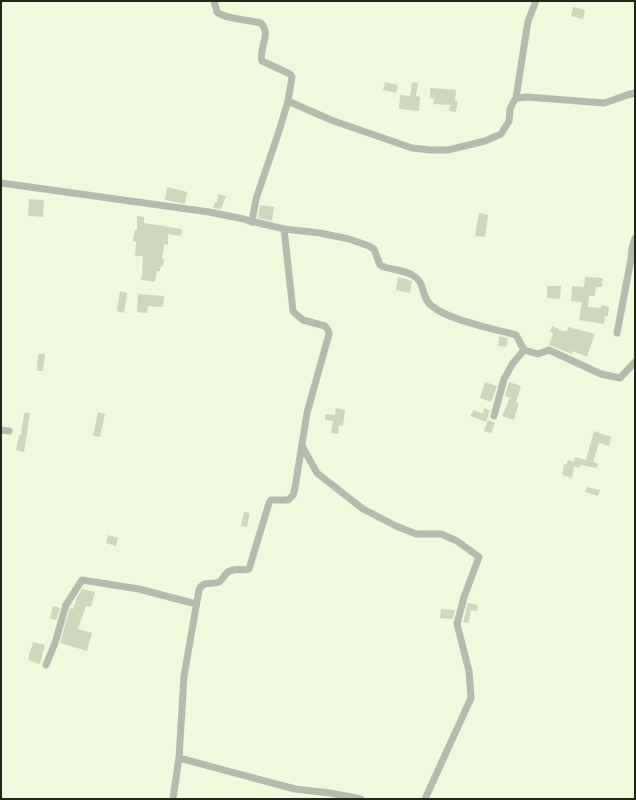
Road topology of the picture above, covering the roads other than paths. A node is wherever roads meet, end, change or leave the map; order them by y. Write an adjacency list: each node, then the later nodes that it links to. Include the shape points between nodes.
1 (214, 1): 5 (street, via 217,12 224,16 261,23 266,35 261,55 262,62 290,74 292,81)
2 (536, 1): 4 (street, via 528,21)
3 (635, 93): 4 (street, via 604,103)
4 (516, 98): 5 (street, via 510,109 509,121 501,134 485,141 448,150 412,148 331,120)
5 (288, 100): 7 (street, via 256,199)
6 (1, 183): 7 (street, via 209,212)
7 (252, 222): 8 (street)
8 (284, 229): 11 (street, via 320,233 369,246 374,250 380,265 415,275 431,306 452,317 516,335); 16 (street, via 293,310 303,320 327,328 329,334 307,413)
9 (635, 238): 10 (street)
10 (617, 333)
11 (524, 350): 12 (street, via 538,354 549,350 601,374 620,378); 13 (street, via 504,379)
12 (635, 362)
13 (494, 416)
14 (1, 430): 15 (street)
15 (9, 431)
16 (302, 446): 17 (street, via 292,495 288,500 271,500 269,503 249,569 231,570 218,582 202,585); 22 (street, via 317,473 363,509 416,534 442,534 479,557 457,624 469,671 471,698)
17 (196, 604): 18 (street, via 145,591 82,580 66,605); 19 (street, via 184,676)
18 (46, 665)
19 (179, 758): 20 (street); 21 (street, via 295,789)
20 (173, 799)
21 (361, 799)
22 (425, 799)

